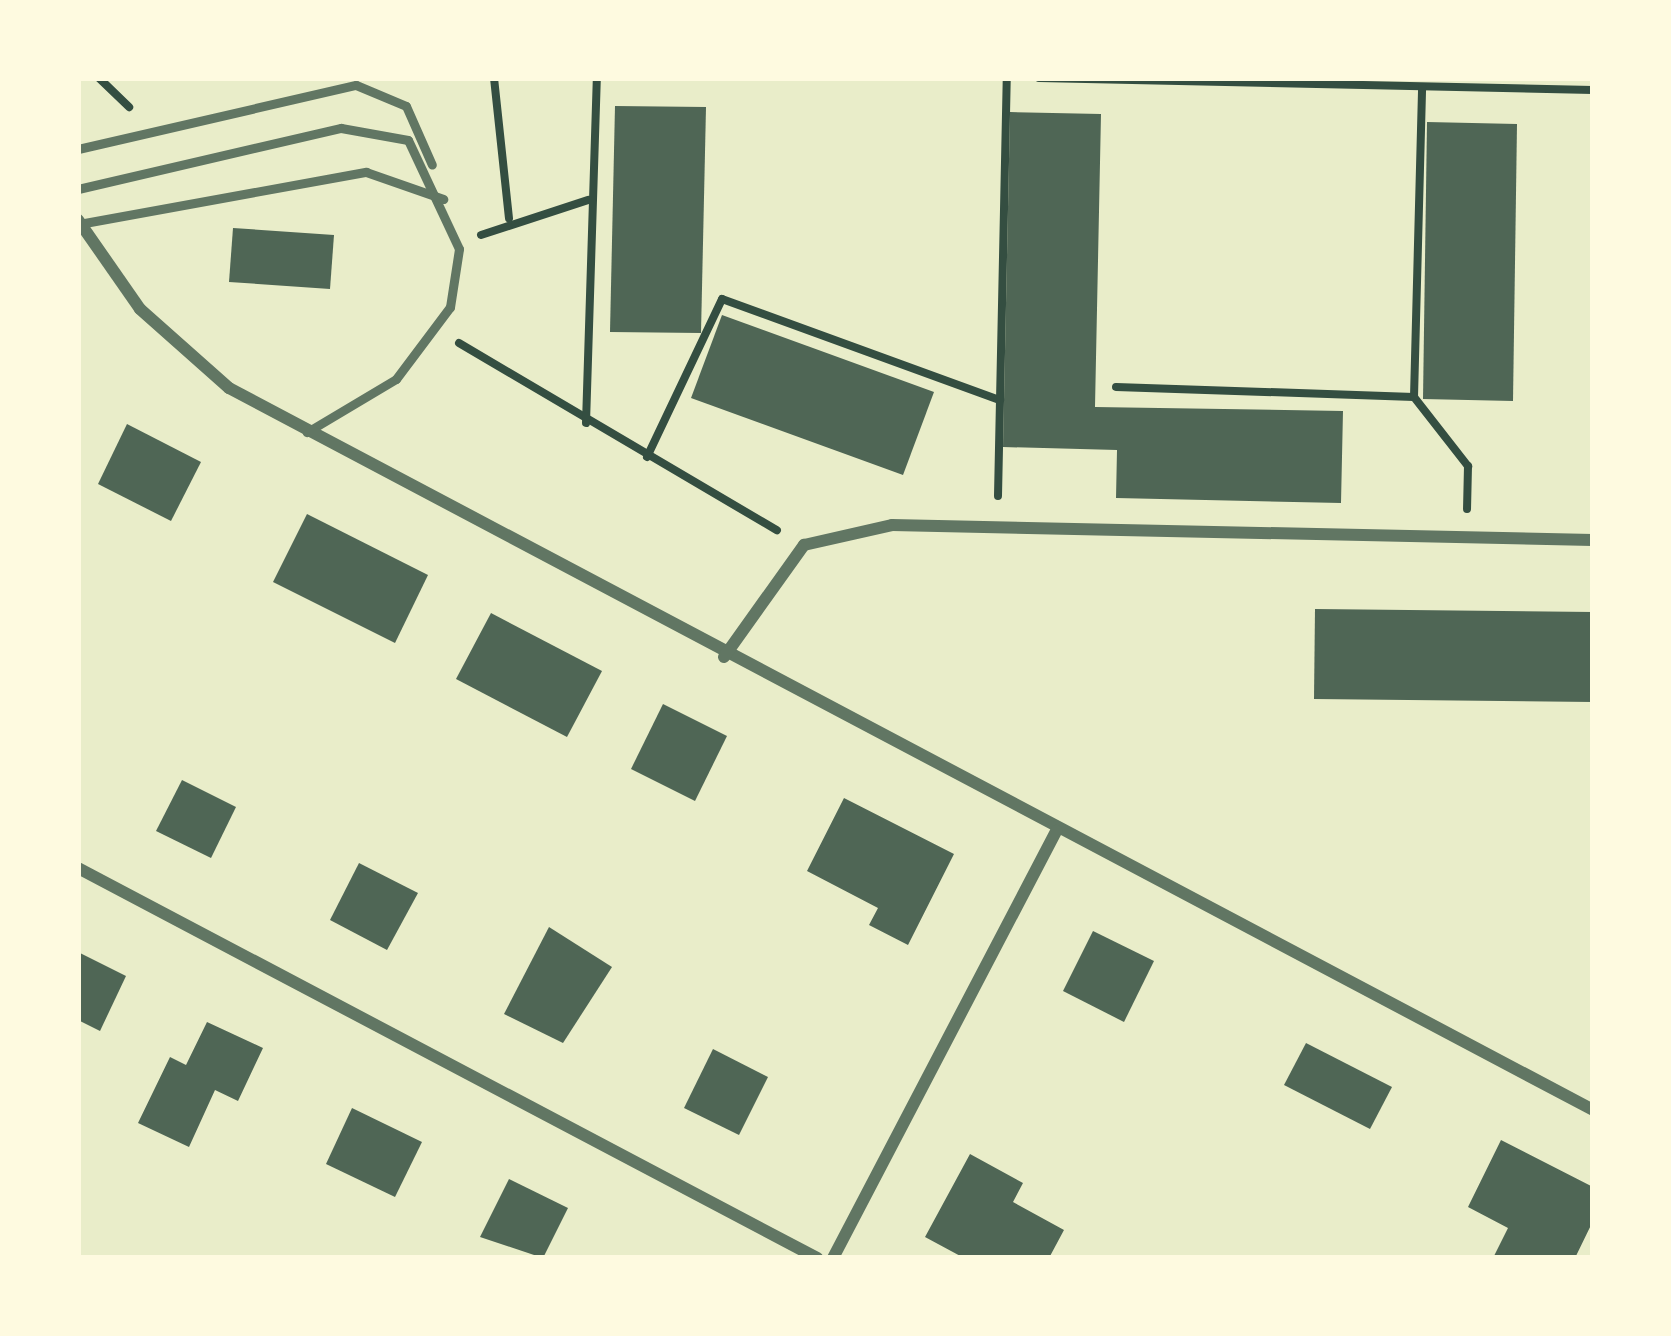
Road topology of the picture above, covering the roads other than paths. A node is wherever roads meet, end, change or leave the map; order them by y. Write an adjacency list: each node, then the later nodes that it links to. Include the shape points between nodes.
1 (78, 149): 3 (lane, via 356,85 415,118)
2 (78, 189): 3 (lane, via 363,126 408,140)
3 (442, 199): 4 (lane, via 366,172); 5 (lane, via 459,249 438,329 396,379)
4 (78, 223): 5 (street, via 176,348)
5 (307, 431): 7 (street)
6 (1593, 540): 7 (street, via 892,525 805,545)
7 (724, 657): 8 (street)
8 (1056, 831): 10 (street); 12 (street)
9 (78, 868): 11 (street)
10 (1593, 1110)
11 (817, 1258)
12 (833, 1258)

